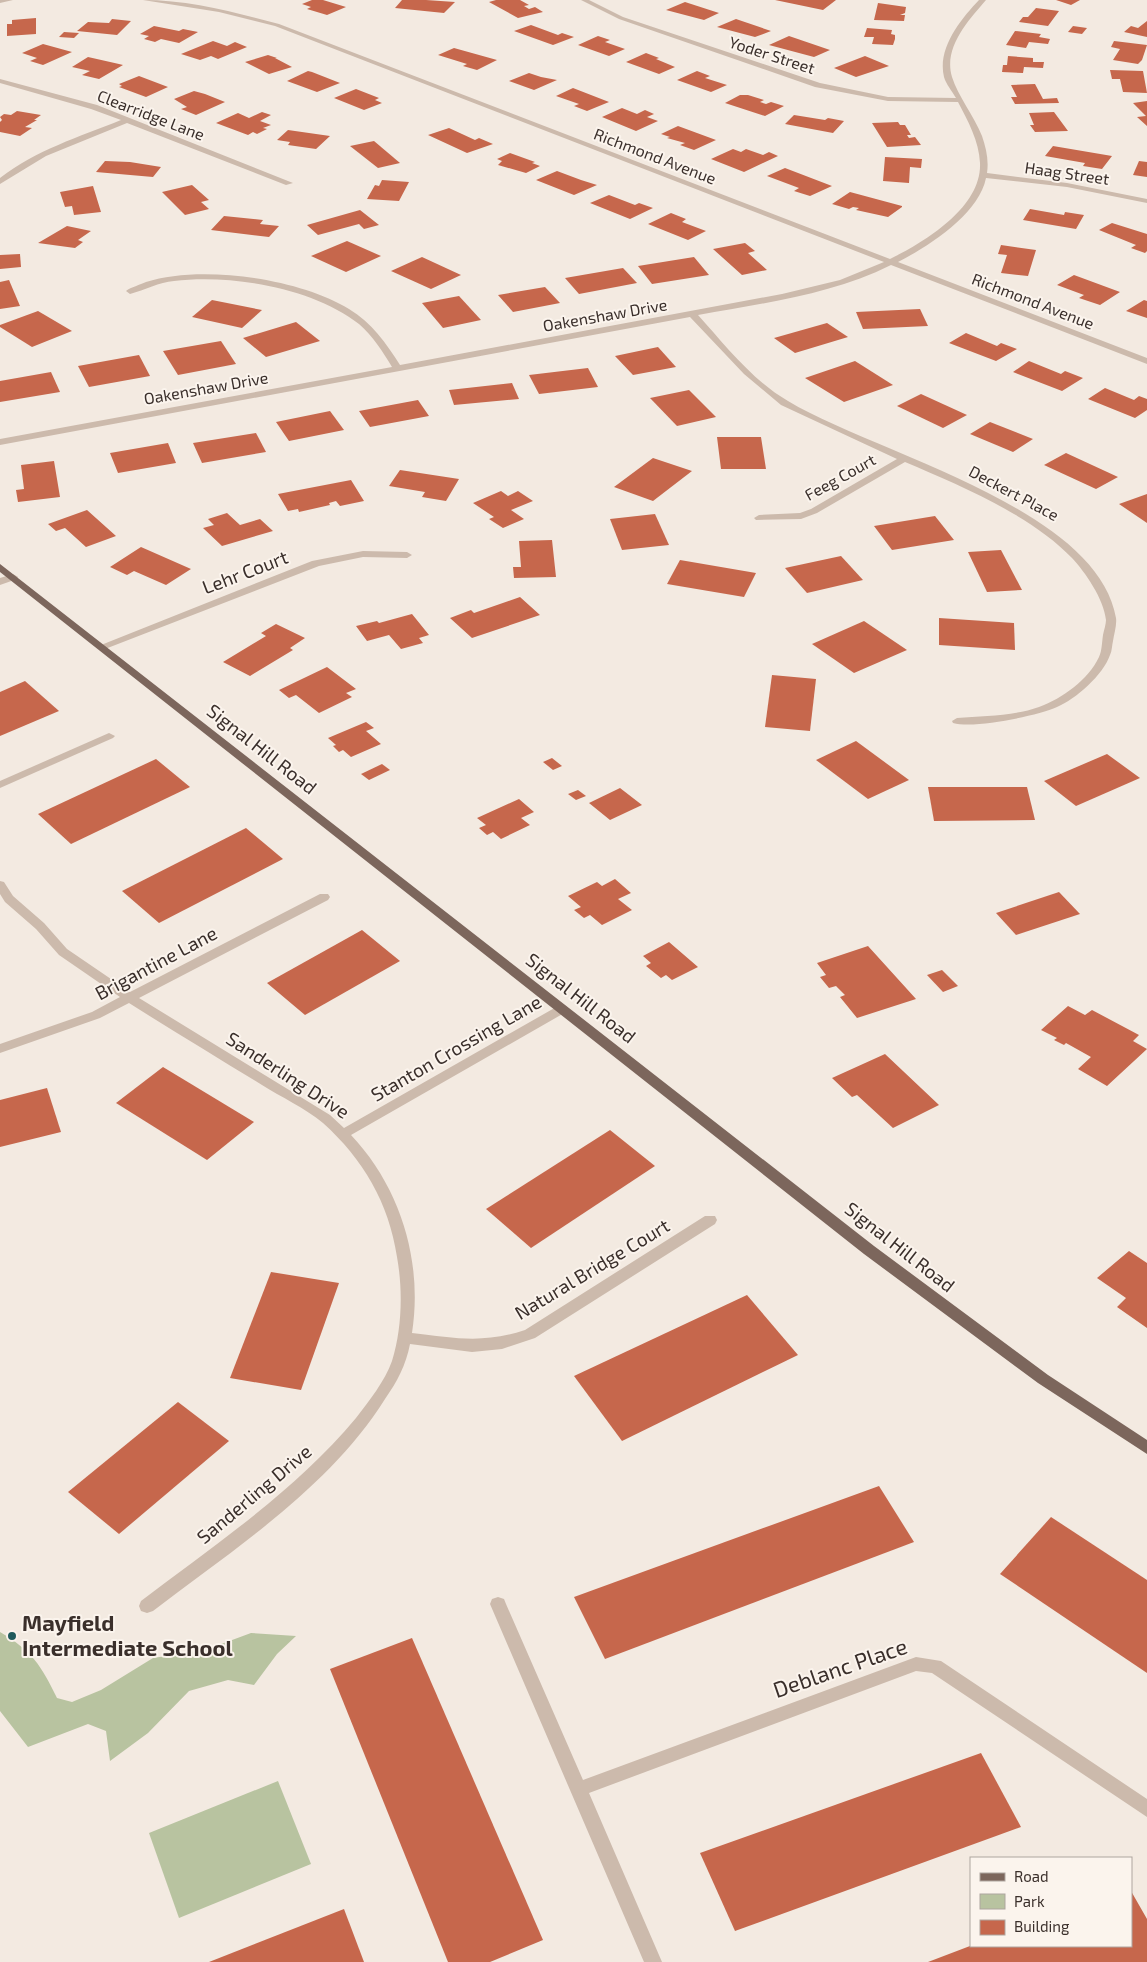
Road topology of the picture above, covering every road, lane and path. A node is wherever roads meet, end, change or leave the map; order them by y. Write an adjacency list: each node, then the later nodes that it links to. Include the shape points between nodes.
1 (10, 0): 5 (street)
2 (146, 0): 13 (street, Richmond Avenue, via 219,10 277,26)
3 (584, 0): 7 (street, Yoder Street, via 621,18 818,85 888,99)
4 (983, 0): 7 (street, Oakenshaw Drive, via 963,22 949,48 948,77)
5 (0, 1)
6 (0, 80): 8 (street, Clearridge Lane, via 73,100)
7 (960, 100): 9 (street, Oakenshaw Drive, via 977,134)
8 (126, 120): 10 (street, via 36,159); 11 (street, Clearridge Lane)
9 (983, 175): 12 (street, Haag Street, via 1066,185); 13 (street, Oakenshaw Drive, via 972,201 950,224)
10 (0, 182)
11 (289, 183)
12 (1147, 201)
13 (889, 263): 15 (street, Oakenshaw Drive, via 820,288); 16 (street, Richmond Avenue)
14 (130, 291): 17 (street, via 156,282 193,277 239,280 295,291 332,304 363,322 380,339)
15 (692, 314): 17 (street, Oakenshaw Drive); 19 (street, Deckert Place, via 756,382 784,403)
16 (1147, 361)
17 (397, 368): 18 (street, Oakenshaw Drive)
18 (0, 442)
19 (905, 458): 20 (street, Feeg Court, via 814,511 801,516); 26 (street, Deckert Place, via 963,482 1045,524 1091,564 1112,599 1116,621 1110,646 1085,686 1045,709 1019,716)
20 (759, 518)
21 (408, 555): 25 (street, Lehr Court, via 363,554 316,563)
22 (0, 567): 23 (main road, Signal Hill Road)
23 (13, 577): 24 (street); 25 (main road, Signal Hill Road)
24 (0, 582)
25 (101, 647): 32 (main road, Signal Hill Road)
26 (958, 721)
27 (109, 736): 28 (street)
28 (0, 785)
29 (0, 884): 31 (street, Sanderling Drive, via 9,899 63,952)
30 (324, 897): 31 (street, Brigantine Lane)
31 (128, 997): 33 (street, Brigantine Lane, via 72,1025); 34 (street, Sanderling Drive, via 325,1118)
32 (562, 1009): 34 (street, Stanton Crossing Lane); 37 (main road, Signal Hill Road, via 943,1306 1043,1379)
33 (0, 1049)
34 (344, 1134): 36 (street, Sanderling Drive, via 378,1178 397,1220 406,1262 408,1298)
35 (710, 1220): 36 (street, Natural Bridge Court, via 530,1334 502,1343 472,1346)
36 (404, 1338): 39 (street, Sanderling Drive, via 394,1373 360,1423 325,1462 285,1499)
37 (1147, 1448)
38 (498, 1604): 40 (street)
39 (147, 1606)
40 (578, 1789): 41 (street, Deblanc Place, via 916,1664 935,1666); 42 (street)
41 (1147, 1809)
42 (654, 1962)

